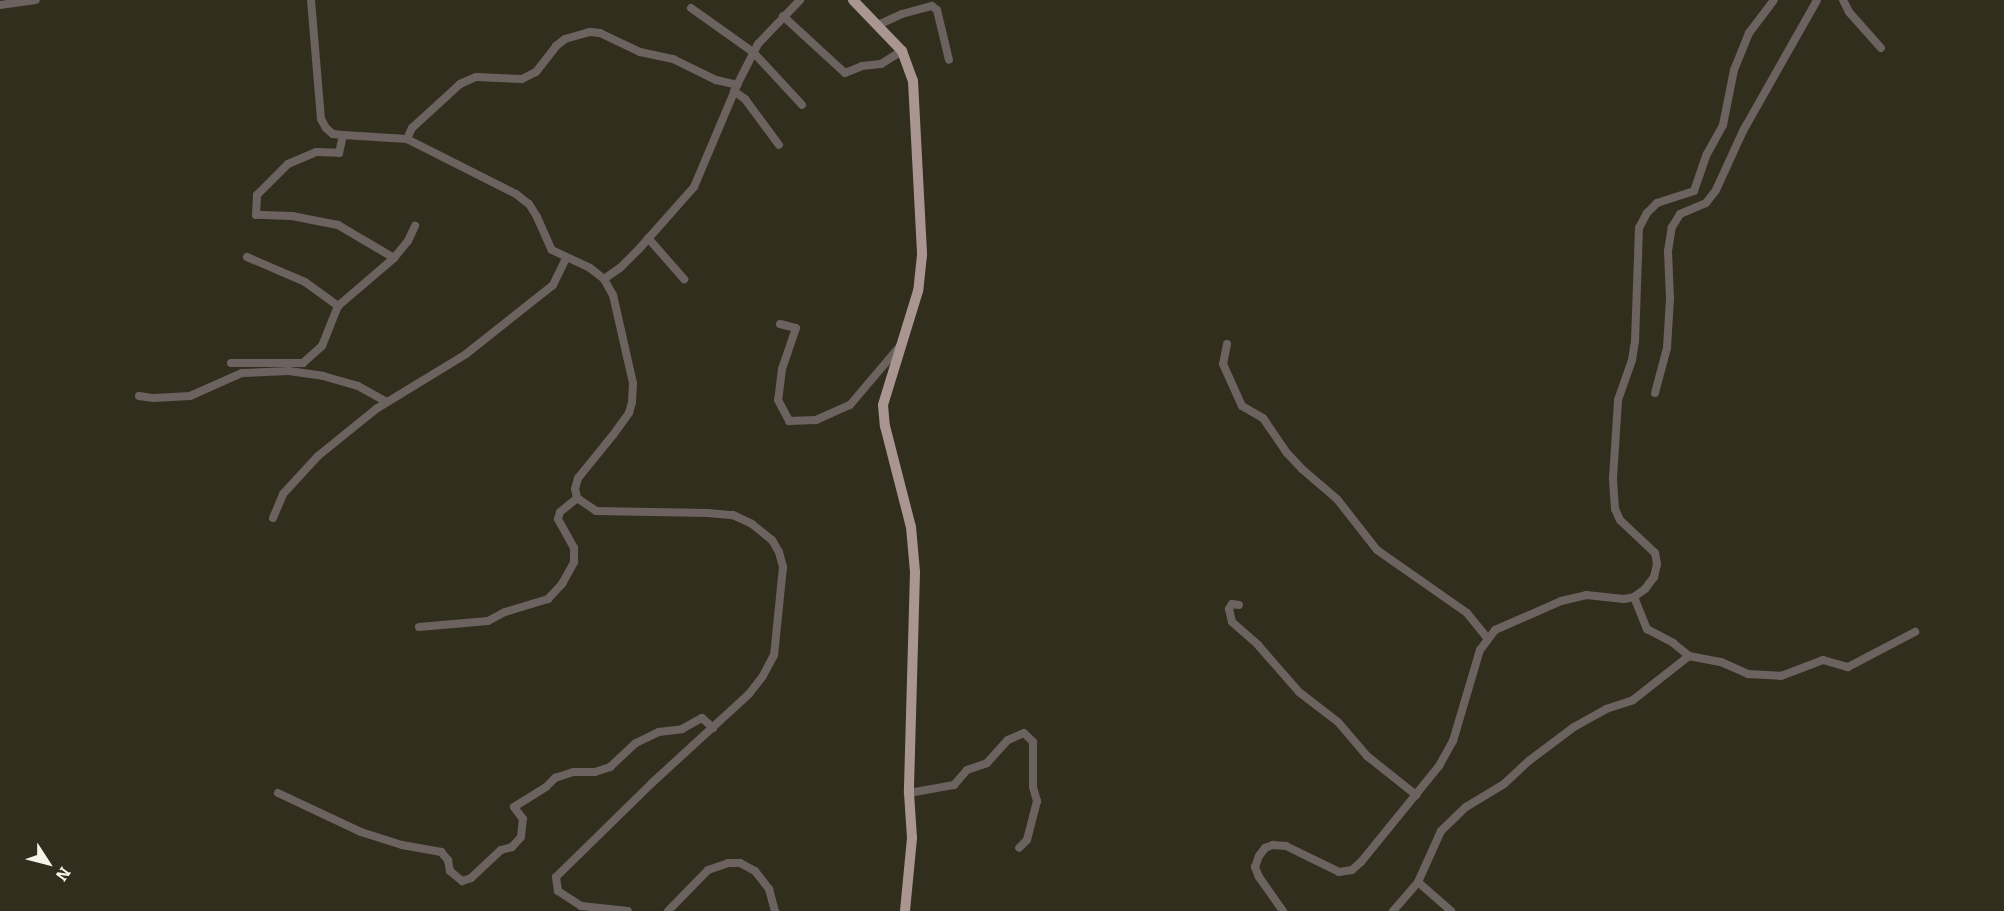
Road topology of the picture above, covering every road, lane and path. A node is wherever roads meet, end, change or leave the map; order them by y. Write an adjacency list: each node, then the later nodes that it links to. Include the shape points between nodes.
1 (36, 0): 8 (street)
2 (311, 0): 18 (street, via 321,119 333,134)
3 (800, 0): 10 (street)
4 (852, 0): 11 (main road)
5 (1774, 0): 38 (street, via 1749,33 1734,70 1723,125 1694,191 1657,203 1639,228 1635,342 1618,400 1613,478 1615,509 1620,520 1651,547 1657,564 1654,577)
6 (1817, 0): 33 (street, via 1743,131 1716,190 1706,203 1680,214 1672,227 1668,251 1667,348)
7 (1843, 0): 12 (street)
8 (0, 5)
9 (691, 8): 14 (street)
10 (783, 16): 13 (street, via 845,73 881,64); 14 (street)
11 (878, 25): 13 (main road); 15 (street, via 932,6 938,10)
12 (1881, 48)
13 (902, 51): 30 (main road, via 913,81 922,255 918,291)
14 (753, 52): 16 (street); 17 (street)
15 (949, 60)
16 (736, 88): 19 (street, via 673,59 640,52 590,32 565,39 536,72 522,80 476,77 460,84 412,128); 20 (street); 22 (street, via 694,187)
17 (802, 105)
18 (343, 135): 19 (street); 24 (street, via 339,153 316,152 288,164 257,195 256,215 292,216 338,225)
19 (406, 139): 25 (street, via 516,194 529,204 552,250)
20 (779, 145)
21 (415, 226): 24 (street)
22 (648, 238): 26 (street); 27 (street)
23 (247, 257): 28 (street, via 305,282)
24 (394, 258): 28 (street)
25 (566, 258): 26 (street); 35 (street, via 546,291 466,354)
26 (604, 279): 36 (street, via 613,295 622,330 633,383 632,402 619,428 578,478 574,489)
27 (684, 279)
28 (338, 306): 32 (street, via 322,346 303,363)
29 (780, 324): 30 (street, via 796,328 782,369 778,400 789,421 816,420 850,405)
30 (904, 341): 45 (main road, via 883,405 911,527 915,572)
31 (1227, 344): 42 (street, via 1223,364 1242,406 1263,418 1287,453 1337,500 1377,550 1467,613)
32 (231, 363)
33 (1655, 393)
34 (140, 396): 35 (street, via 190,396 242,373 289,371 358,386)
35 (387, 402): 37 (street, via 299,474 283,494)
36 (577, 498): 40 (street, via 560,512 558,519 574,548 574,562 548,599 489,621); 44 (street, via 596,512 733,515 753,524 772,540 783,567 774,655 749,694)
37 (273, 518)
38 (1634, 597): 42 (street, via 1586,595 1570,599 1510,622); 43 (street, via 1647,629)
39 (1239, 604): 47 (street, via 1232,604 1229,609 1232,622 1299,692 1338,722 1367,756)
40 (419, 627)
41 (1915, 632): 43 (street, via 1848,667 1823,660 1781,676 1748,674 1721,662)
42 (1488, 638): 47 (street, via 1480,650 1453,741)
43 (1689, 656): 49 (street, via 1634,700 1606,709 1574,727 1504,784 1466,807 1441,831)
44 (713, 728): 46 (street, via 702,718 682,729 658,732 636,743 610,767 555,778 514,807 522,819 521,837 512,847 501,850 471,878 462,881 450,871 441,852 362,832); 50 (street, via 556,877 558,891 581,906)
45 (909, 793): 48 (street, via 954,785 967,770 987,763 1008,740 1024,733 1033,742 1033,787 1037,801 1027,840); 53 (main road, via 912,838)
46 (278, 794)
47 (1416, 795): 54 (street, via 1352,870 1328,869 1286,846 1265,848 1255,867)
48 (1019, 848)
49 (1418, 882): 55 (street); 56 (street)
50 (628, 911)
51 (668, 911): 52 (street, via 708,870 728,863 740,863 755,871 769,888)
52 (775, 911)
53 (905, 911)
54 (1283, 911)
55 (1393, 911)
56 (1451, 911)

